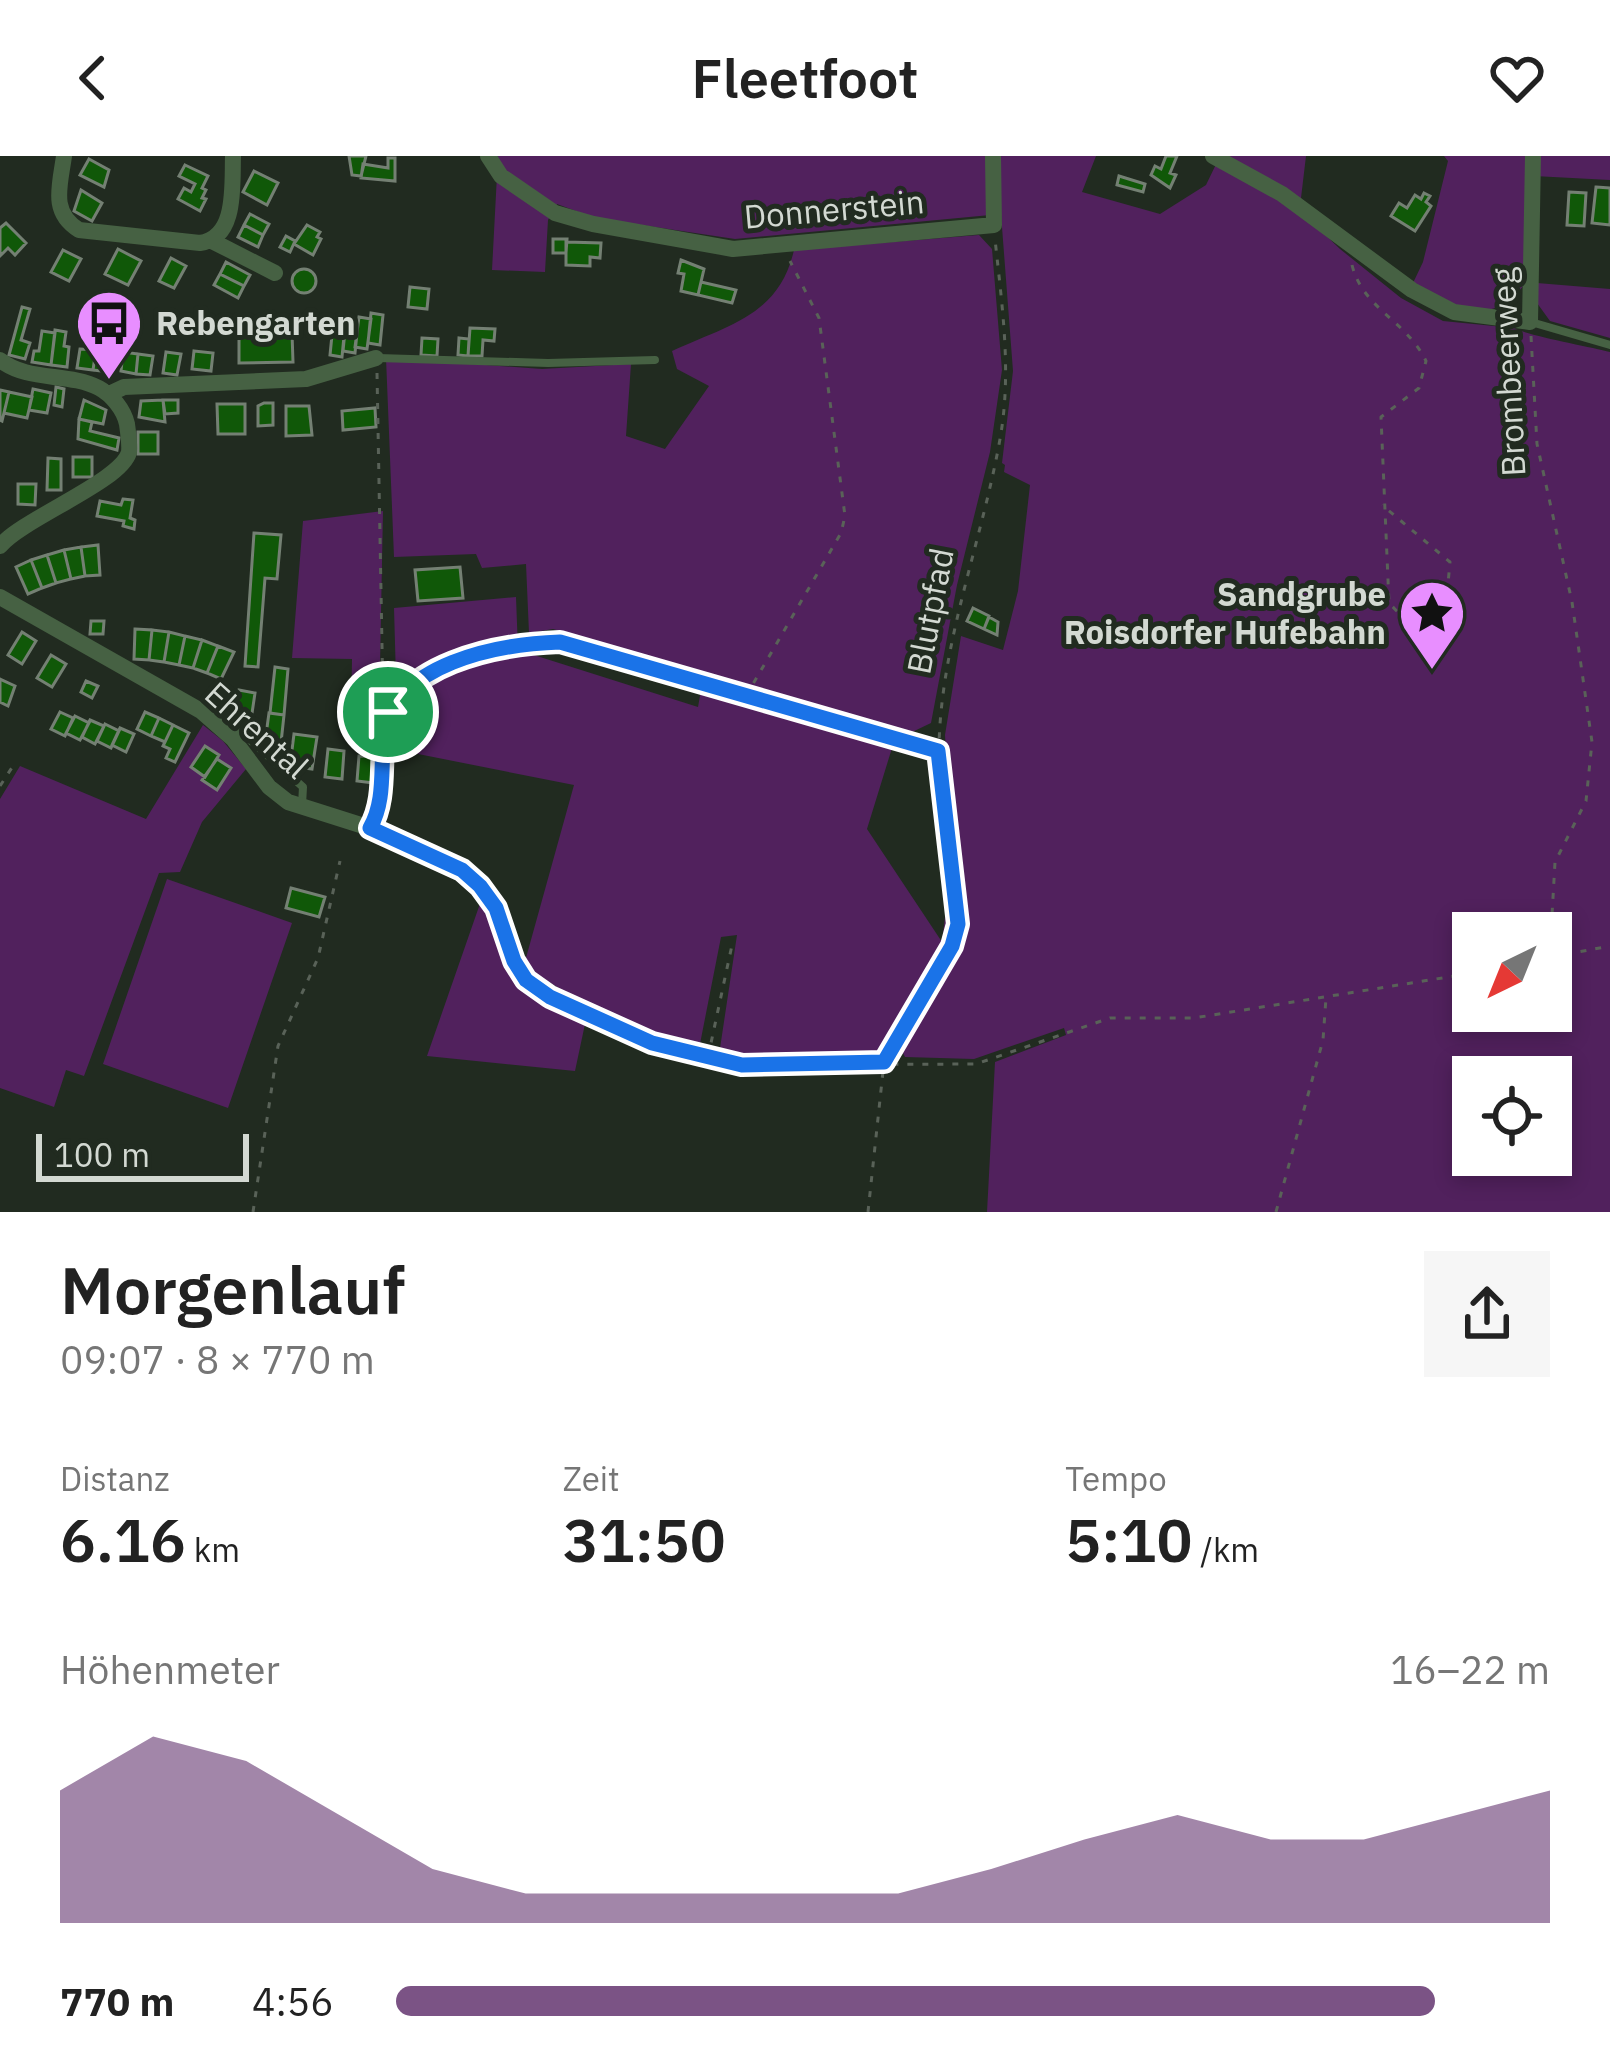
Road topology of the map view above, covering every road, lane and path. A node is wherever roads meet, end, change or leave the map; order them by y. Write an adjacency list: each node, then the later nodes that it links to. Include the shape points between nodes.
1 (64, 156): 9 (street, via 58,208 79,230)
2 (233, 156): 9 (street, via 228,217)
3 (488, 156): 10 (street, Donnerstein, via 501,176 555,213 733,249)
4 (993, 156): 7 (street)
5 (1213, 156): 8 (street)
6 (1533, 156): 12 (street, Brombeerweg)
7 (994, 225): 10 (street, Donnerstein); 24 (path, Blutpfad, via 1008,370)
8 (1345, 240): 12 (street, via 1454,311); 18 (path, via 1358,289 1415,338 1426,361 1419,388 1381,417)
9 (212, 241): 11 (street)
10 (781, 244): 22 (path, via 819,318 845,516)
11 (275, 272)
12 (1530, 322): 13 (lane); 29 (path, Brombeerweg, via 1537,444 1592,742 1586,801 1555,862)
13 (1610, 345)
14 (376, 358): 16 (lane); 17 (street, via 306,379); 23 (path)
15 (0, 360): 17 (street)
16 (656, 360)
17 (110, 394): 19 (street, via 127,418 124,461)
18 (1382, 505): 18 (path, via 1390,603 1417,632 1445,616 1450,562)
19 (0, 546)
20 (0, 597): 27 (street, Ehrental, via 201,711 288,802)
21 (520, 644): 22 (path, via 560,642); 23 (lane, via 420,679)
22 (746, 696): 24 (path)
23 (388, 712): 27 (lane, via 379,812)
24 (938, 751): 36 (path, Blutpfad, via 958,924)
25 (13, 766): 26 (path)
26 (0, 786)
27 (370, 828): 35 (path, via 480,886 526,980 652,1043)
28 (340, 861): 37 (path, via 318,958 278,1046)
29 (1552, 912)
30 (732, 945): 35 (path)
31 (1610, 946): 32 (path)
32 (1572, 953)
33 (1452, 976): 34 (path)
34 (1326, 996): 36 (path, via 1194,1018 1110,1018 976,1064); 39 (path, via 1323,1040)
35 (708, 1059): 36 (path)
36 (884, 1062): 38 (path)
37 (253, 1212)
38 (868, 1212)
39 (1276, 1212)

